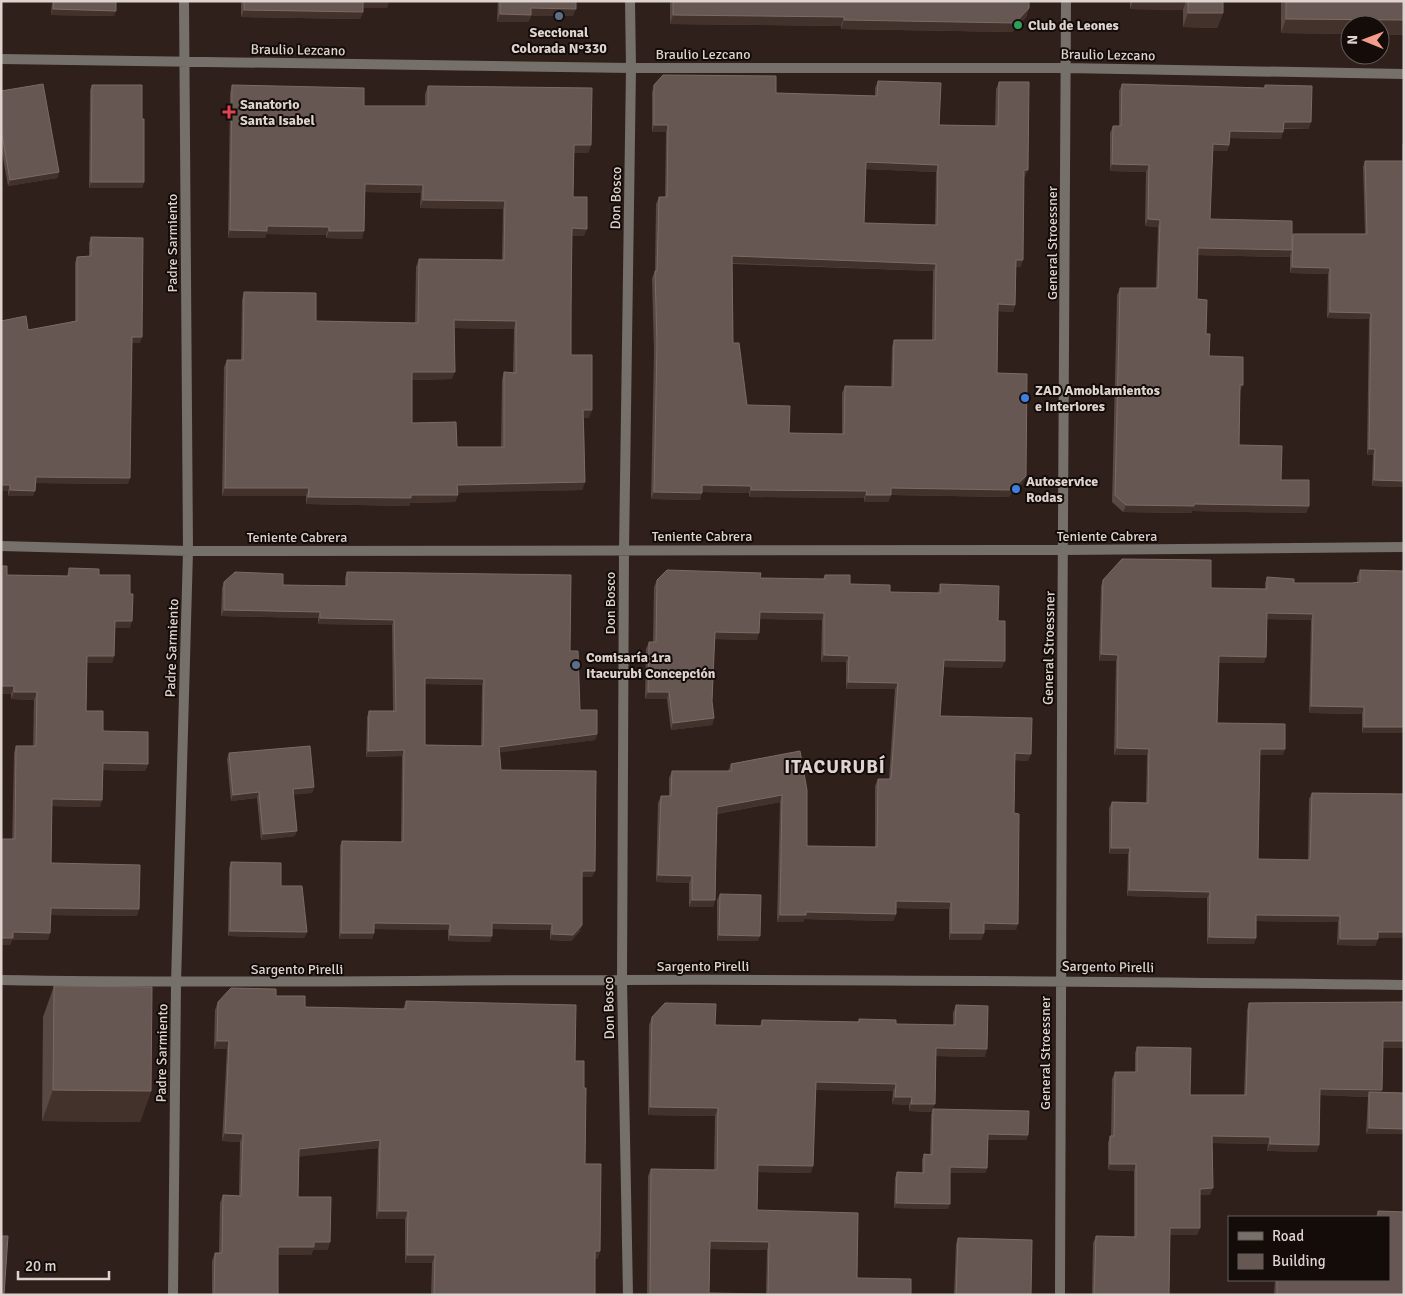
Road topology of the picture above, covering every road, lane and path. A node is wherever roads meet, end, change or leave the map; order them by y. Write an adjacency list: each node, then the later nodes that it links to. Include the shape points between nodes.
1 (184, 1): 5 (street, Padre Sarmiento)
2 (630, 1): 6 (street, Don Bosco)
3 (1066, 1): 7 (street, General Stroessner)
4 (1, 59): 5 (street, Braulio Lezcano)
5 (184, 62): 6 (street, Braulio Lezcano); 13 (street, Padre Sarmiento)
6 (632, 68): 7 (street, Braulio Lezcano); 11 (street, Don Bosco)
7 (1066, 68): 8 (street, Braulio Lezcano); 12 (street, General Stroessner)
8 (1404, 74)
9 (1, 546): 13 (street, Teniente Cabrera)
10 (1404, 547): 12 (street, Teniente Cabrera)
11 (624, 550): 12 (street, Teniente Cabrera); 13 (street, Teniente Cabrera); 15 (street, Don Bosco)
12 (1064, 550): 16 (street, General Stroessner)
13 (188, 551): 17 (street, Padre Sarmiento)
14 (1, 980): 17 (street, Sargento Pirelli)
15 (622, 980): 16 (street, Sargento Pirelli); 17 (street, Sargento Pirelli); 20 (street, Don Bosco)
16 (1059, 980): 18 (street, Sargento Pirelli); 21 (street, General Stroessner)
17 (176, 983): 19 (street, Padre Sarmiento)
18 (1404, 985)
19 (173, 1295)
20 (628, 1295)
21 (1060, 1295)

